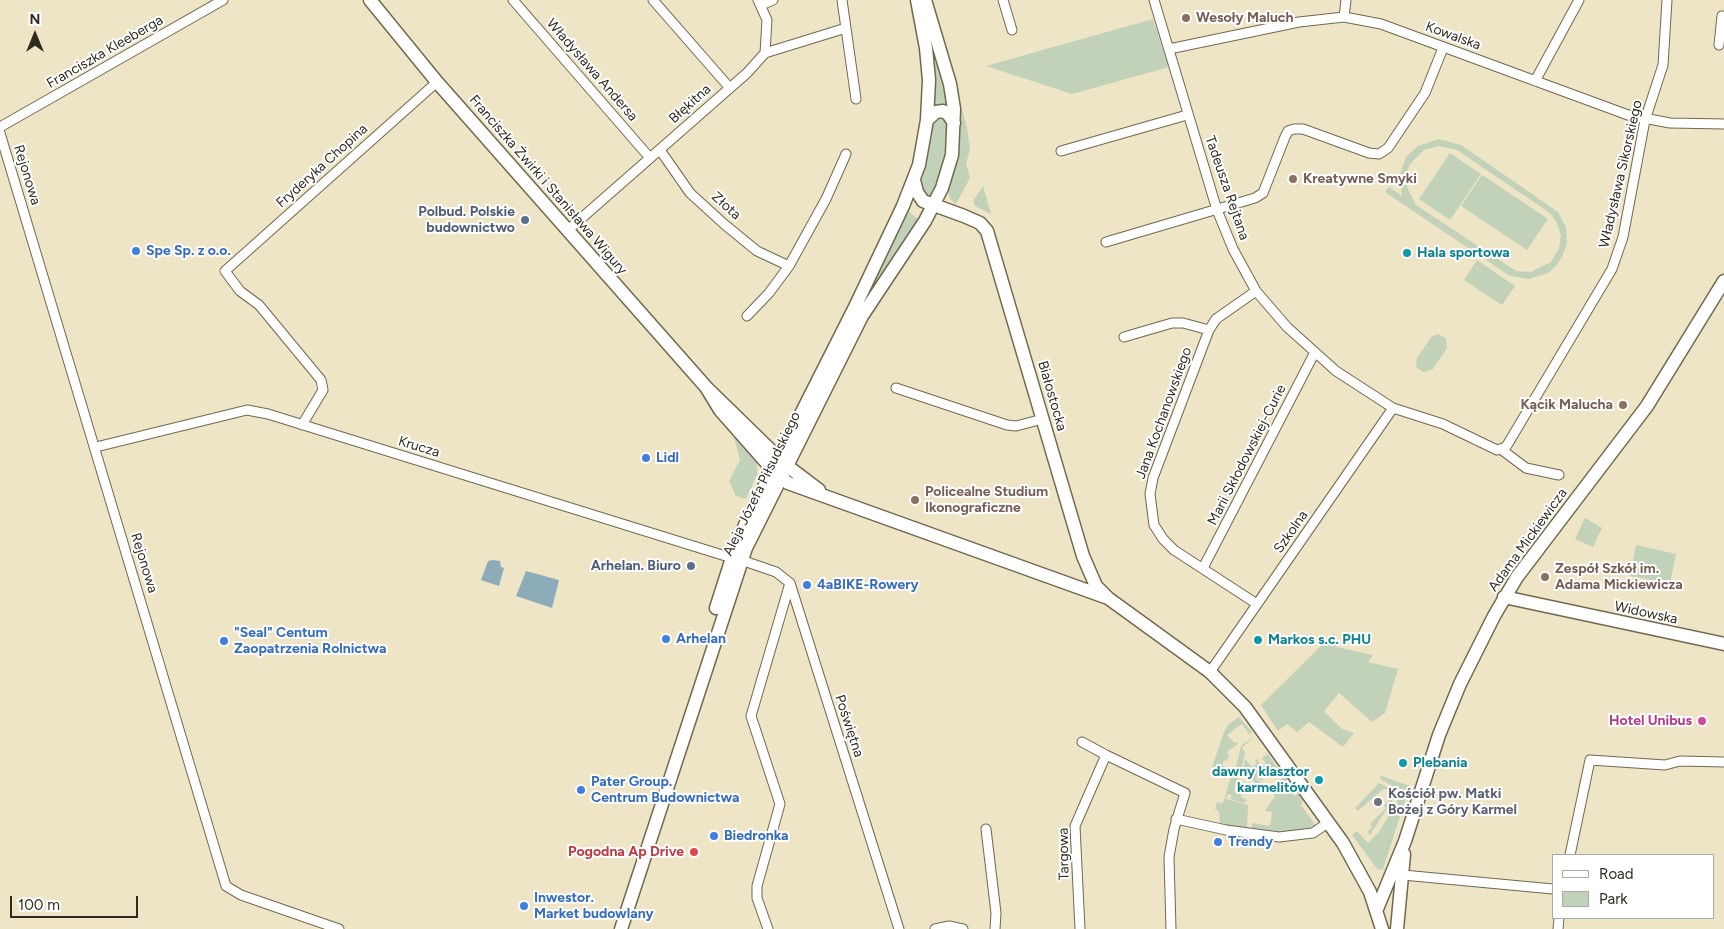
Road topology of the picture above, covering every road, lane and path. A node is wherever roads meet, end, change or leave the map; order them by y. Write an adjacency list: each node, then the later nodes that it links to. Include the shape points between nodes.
1 (223, 0): 33 (street, Franciszka Kleeberga)
2 (370, 0): 25 (main road, Franciszka Żwirki i Stanisława Wigury)
3 (513, 0): 38 (street, Władysława Andersa)
4 (653, 0): 26 (street)
5 (773, 0): 15 (street)
6 (842, 0): 18 (street)
7 (917, 0): 29 (main road, via 928,65)
8 (924, 0): 31 (main road, via 950,84)
9 (1014, 0): 14 (street)
10 (1154, 0): 22 (street, Tadeusza Rejtana)
11 (1346, 0): 17 (street)
12 (1579, 0): 24 (street)
13 (1667, 0): 30 (street, Władysława Sikorskiego, via 1663,66)
14 (1004, 1): 19 (street)
15 (760, 3): 23 (street, via 767,26)
16 (1724, 16): 20 (street)
17 (1344, 17): 21 (street, Kowalska, via 1381,24); 22 (street, Kowalska, via 1299,22)
18 (846, 28): 23 (street, Błękitna); 27 (street)
19 (1012, 30)
20 (1719, 45)
21 (1443, 48): 24 (street, Kowalska); 42 (street, via 1425,93 1388,148 1379,154 1369,153 1303,129 1288,131 1263,193)
22 (1169, 49): 28 (street, Tadeusza Rejtana)
23 (765, 53): 26 (street, Błękitna)
24 (1535, 81): 30 (street, Kowalska)
25 (438, 82): 44 (main road, Franciszka Żwirki i Stanisława Wigury); 56 (street, Fryderyka Chopina, via 225,272 240,291 259,305 321,380 323,390)
26 (729, 87): 35 (street, Błękitna)
27 (856, 99)
28 (1187, 115): 36 (street); 42 (street, Tadeusza Rejtana)
29 (927, 120): 31 (main road, via 942,111); 39 (main road)
30 (1645, 120): 32 (street, Kowalska); 58 (street, Władysława Sikorskiego, via 1623,237 1612,269)
31 (954, 123): 40 (main road, via 952,155)
32 (1724, 124)
33 (0, 127)
34 (0, 133): 57 (street, Rejonowa)
35 (660, 150): 38 (street, Błękitna); 46 (street, Złota, via 690,193 724,224 757,250)
36 (1061, 151)
37 (846, 154): 46 (street, via 826,199)
38 (650, 158): 44 (street, Błękitna)
39 (914, 180): 41 (main road, via 921,199); 59 (main road, Aleja Józefa Piłsudskiego)
40 (942, 188): 41 (main road, Aleja Józefa Piłsudskiego); 43 (main road, Białostocka)
41 (934, 207): 43 (main road, Białostocka); 59 (main road, Aleja Józefa Piłsudskiego, via 862,316)
42 (1217, 210): 45 (street); 48 (street, Tadeusza Rejtana)
43 (958, 213): 55 (main road, Białostocka, via 980,224 992,242)
44 (568, 230): 59 (main road, Franciszka Żwirki i Stanisława Wigury)
45 (1106, 242)
46 (789, 266): 49 (street, via 770,293)
47 (1724, 280): 64 (main road, Adama Mickiewicza, via 1647,406)
48 (1256, 292): 50 (street, Jana Kochanowskiego, via 1216,319); 52 (street, Tadeusza Rejtana)
49 (747, 316)
50 (1209, 330): 51 (street, via 1172,323); 62 (street, Jana Kochanowskiego, via 1153,478 1150,494 1154,525 1163,540)
51 (1124, 337)
52 (1314, 354): 54 (street, Tadeusza Rejtana); 62 (street, Marii Skłodowskiej-Curie)
53 (896, 388): 55 (street, via 1007,425)
54 (1393, 408): 58 (street, Tadeusza Rejtana, via 1444,424 1497,450); 66 (street, Szkolna)
55 (1043, 419): 65 (main road, Białostocka, via 1090,575)
56 (302, 425): 57 (street, Krucza, via 247,410); 61 (street, Krucza)
57 (96, 447): 83 (street, Rejonowa, via 226,886 242,895)
58 (1504, 448): 60 (street, Tadeusza Rejtana, via 1526,468)
59 (779, 467): 61 (main road, Aleja Józefa Piłsudskiego); 65 (main road, Franciszka Żwirki i Stanisława Wigury, via 793,486)
60 (1559, 475)
61 (736, 559): 63 (street, via 776,572); 84 (main road, Aleja Józefa Piłsudskiego); 85 (main road, Aleja Józefa Piłsudskiego)
62 (1203, 568): 66 (street, Jana Kochanowskiego)
63 (790, 583): 86 (street, via 751,716 780,804 757,886 757,898); 87 (street, Poświętna)
64 (1504, 596): 67 (main road, Widowska); 75 (main road, Adama Mickiewicza, via 1460,684 1439,735)
65 (1108, 598): 68 (main road, Franciszka Żwirki i Stanisława Wigury)
66 (1257, 604): 68 (street, Szkolna)
67 (1724, 644)
68 (1210, 672): 73 (main road, Franciszka Żwirki i Stanisława Wigury, via 1245,708)
69 (1082, 742): 70 (street)
70 (1106, 755): 72 (street, via 1185,793); 91 (street, Targowa, via 1076,826)
71 (1724, 762): 76 (street, via 1680,761 1665,765 1590,760)
72 (1176, 819): 73 (street, via 1279,837 1313,832); 92 (street, via 1169,866)
73 (1329, 822): 78 (main road, Franciszka Żwirki i Stanisława Wigury)
74 (986, 829): 90 (street)
75 (1405, 842): 77 (main road, Adama Mickiewicza); 79 (main road, Adama Mickiewicza)
76 (1570, 854)
77 (1404, 875): 80 (street); 81 (main road, Adama Mickiewicza)
78 (1366, 883): 79 (main road, via 1376,886); 82 (main road, Franciszka Żwirki i Stanisława Wigury)
79 (1388, 884): 82 (main road, Adama Mickiewicza)
80 (1552, 889)
81 (1400, 898): 82 (main road); 94 (main road, Adama Mickiewicza)
82 (1377, 909): 93 (main road)
83 (339, 929)
84 (612, 929)
85 (621, 929)
86 (768, 929)
87 (899, 929)
88 (935, 929): 89 (street, via 949,926)
89 (963, 929)
90 (995, 929)
91 (1080, 929)
92 (1171, 929)
93 (1382, 929)
94 (1397, 929)

